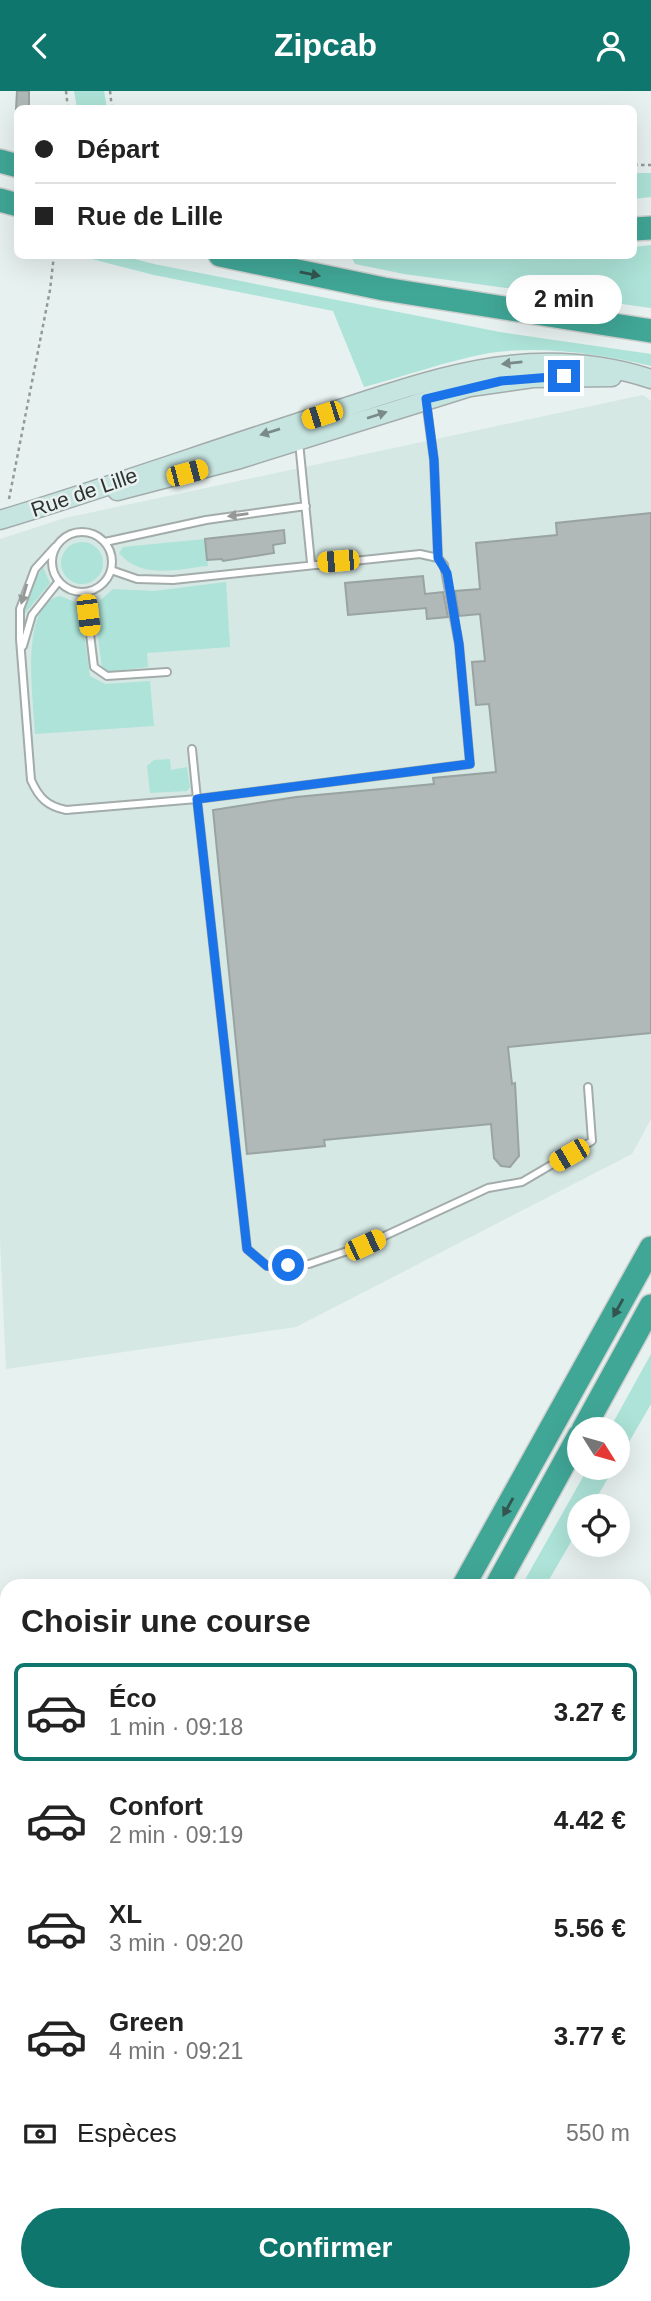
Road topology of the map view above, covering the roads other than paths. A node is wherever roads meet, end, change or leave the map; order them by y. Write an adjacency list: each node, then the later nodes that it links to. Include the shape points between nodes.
1 (239, 259): 2 (highway, one-way to 2, via 384,289)
2 (651, 331)
3 (651, 380): 4 (main road, Rue de Lille, via 533,377); 5 (main road, Rue de Lille, one-way to 5, via 595,365 511,363 452,374)
4 (426, 399): 5 (main road, Rue de Lille, one-way to 4); 10 (lane)
5 (298, 432): 6 (lane); 7 (main road, Rue de Lille, via 187,473)
6 (306, 506): 8 (lane, one-way to 8, via 206,520); 11 (lane)
7 (2, 520)
8 (105, 542): 9 (lane, via 82,531); 12 (lane, via 112,557)
9 (55, 547): 13 (lane, via 52,568); 15 (lane, one-way to 15, via 35,569 24,592 19,626)
10 (438, 558): 11 (lane, via 420,554); 18 (lane, via 447,573 459,644 470,764)
11 (311, 563): 12 (lane, via 173,580 137,579)
12 (111, 570): 14 (lane, via 102,585)
13 (58, 581): 14 (lane, via 72,591); 15 (lane, via 32,615)
14 (85, 592): 16 (lane, via 94,667 107,676)
15 (22, 651): 18 (lane, via 31,780 46,804 66,810)
16 (167, 673)
17 (192, 749): 18 (lane)
18 (197, 799): 19 (lane, via 247,1249 256,1259 267,1266 309,1264 365,1245 488,1188 522,1182 592,1142)
19 (588, 1087)
20 (651, 1248): 24 (highway, one-way to 24)
21 (651, 1306): 22 (highway)
22 (590, 1417)
23 (567, 1458): 25 (highway)
24 (467, 1579)
25 (500, 1579)

